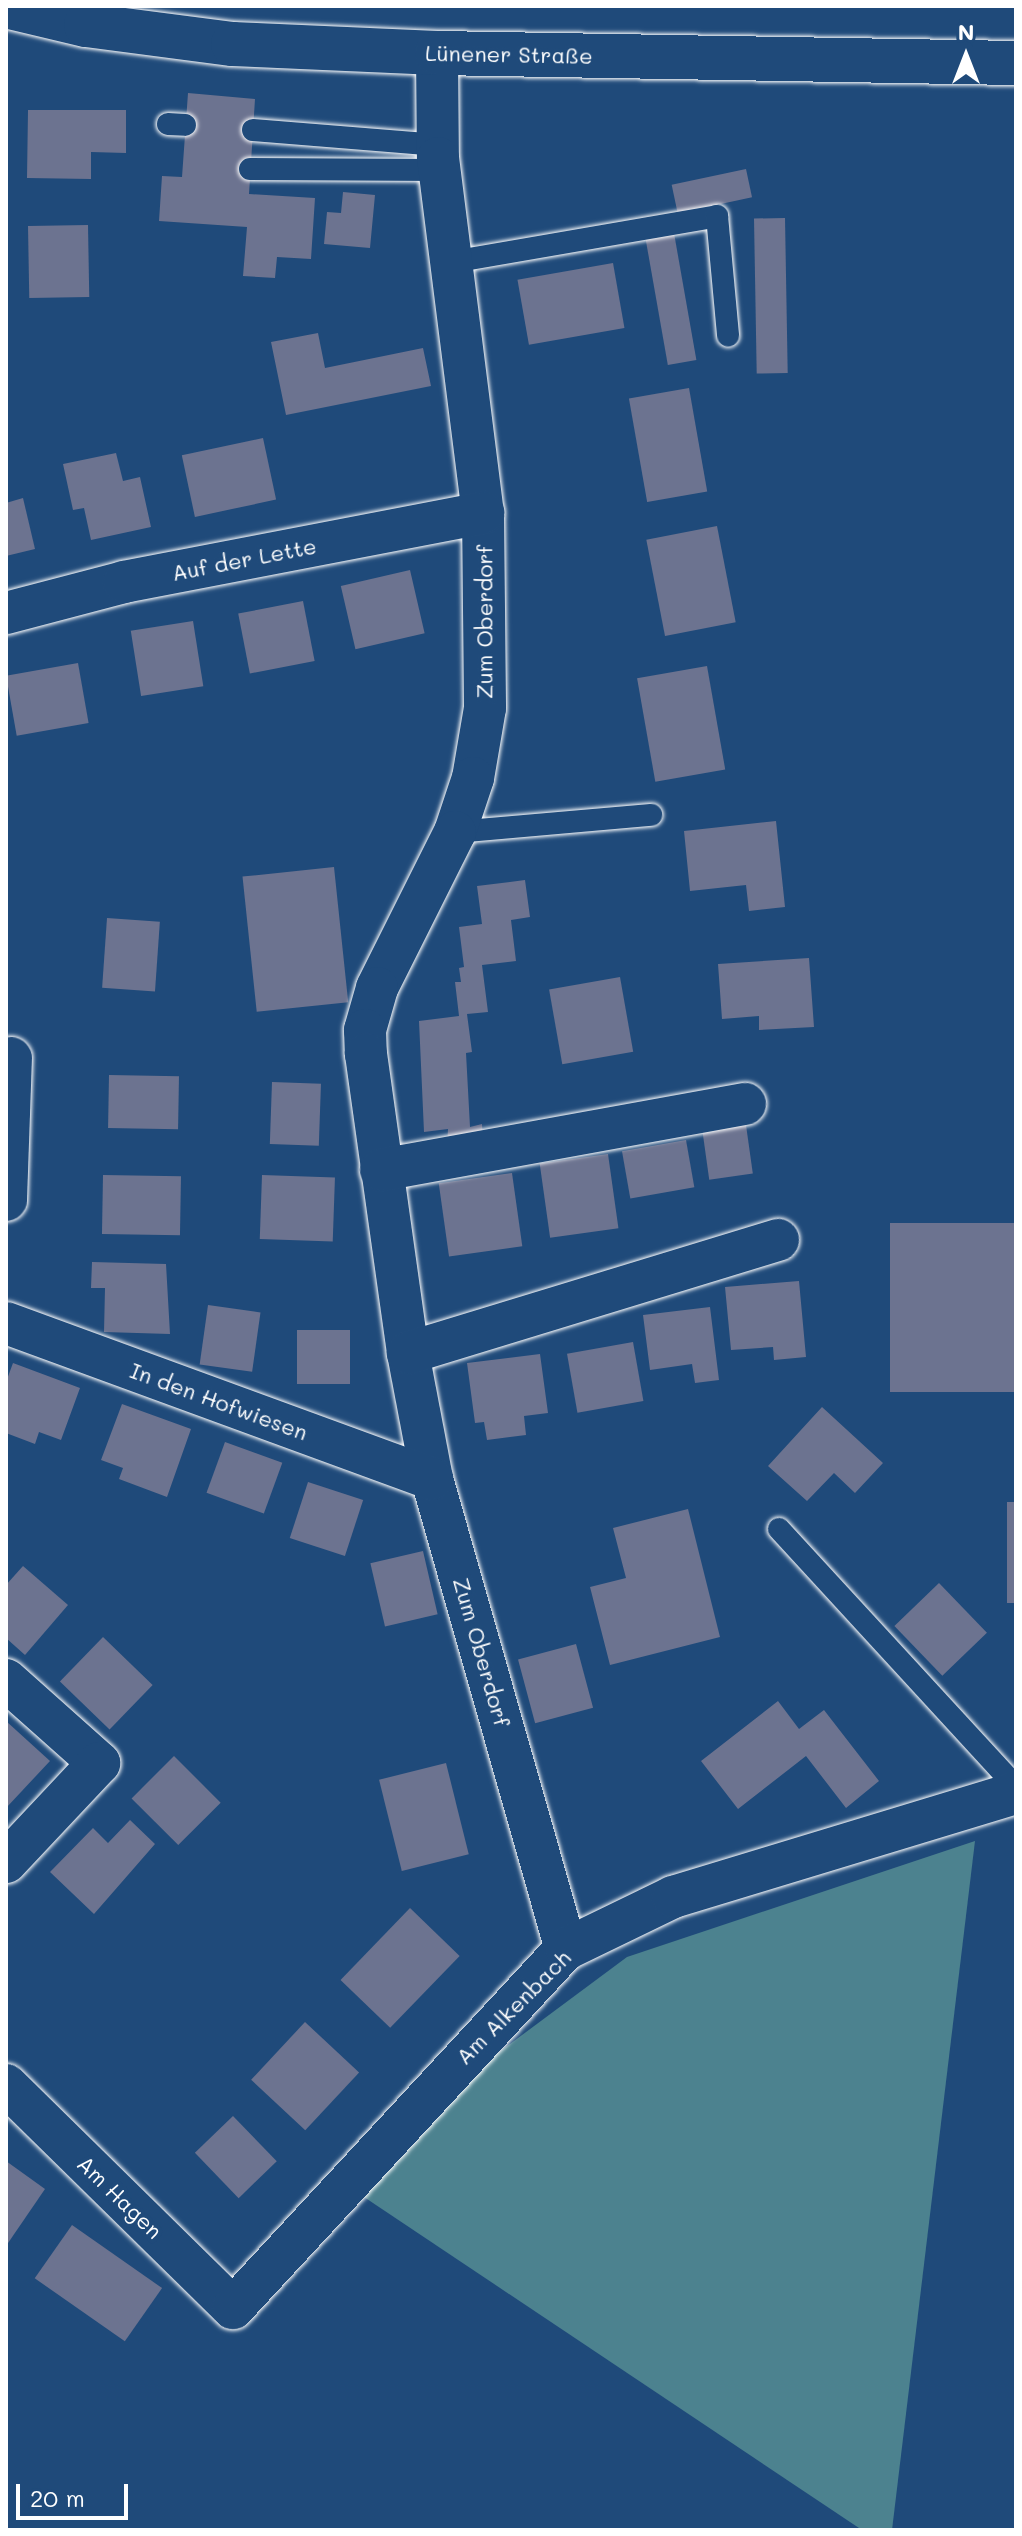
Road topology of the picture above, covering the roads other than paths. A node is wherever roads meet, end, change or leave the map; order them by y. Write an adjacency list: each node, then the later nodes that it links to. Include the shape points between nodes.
1 (6, 6): 2 (main road, Lünener Straße, via 153,35)
2 (437, 53): 3 (main road, Lünener Straße); 5 (street, Zum Oberdorf)
3 (1016, 63)
4 (253, 130): 5 (lane)
5 (439, 158): 6 (lane); 7 (street, Zum Oberdorf)
6 (250, 169)
7 (452, 262): 8 (lane, via 717,216); 9 (street, Zum Oberdorf)
8 (728, 335)
9 (483, 513): 10 (street, Auf der Lette, via 124,582); 12 (street, Zum Oberdorf, via 485,708 473,778)
10 (6, 613)
11 (651, 815): 12 (lane)
12 (455, 832): 15 (street, Zum Oberdorf, via 370,1008 366,1054)
13 (11, 1058): 16 (street)
14 (745, 1104): 15 (street)
15 (381, 1170): 19 (street, Zum Oberdorf)
16 (6, 1200)
17 (778, 1240): 19 (street)
18 (6, 1323): 20 (street, In den Hofwiesen)
19 (408, 1353): 20 (street, Zum Oberdorf)
20 (432, 1479): 25 (street, Zum Oberdorf)
21 (779, 1529): 23 (lane)
22 (6, 1680): 24 (street, via 99,1763)
23 (1016, 1790): 25 (street, Am Alkenbach, via 673,1897)
24 (6, 1862)
25 (566, 1949): 27 (street, Am Alkenbach)
26 (6, 2085): 27 (street, Am Hagen)
27 (233, 2308)

